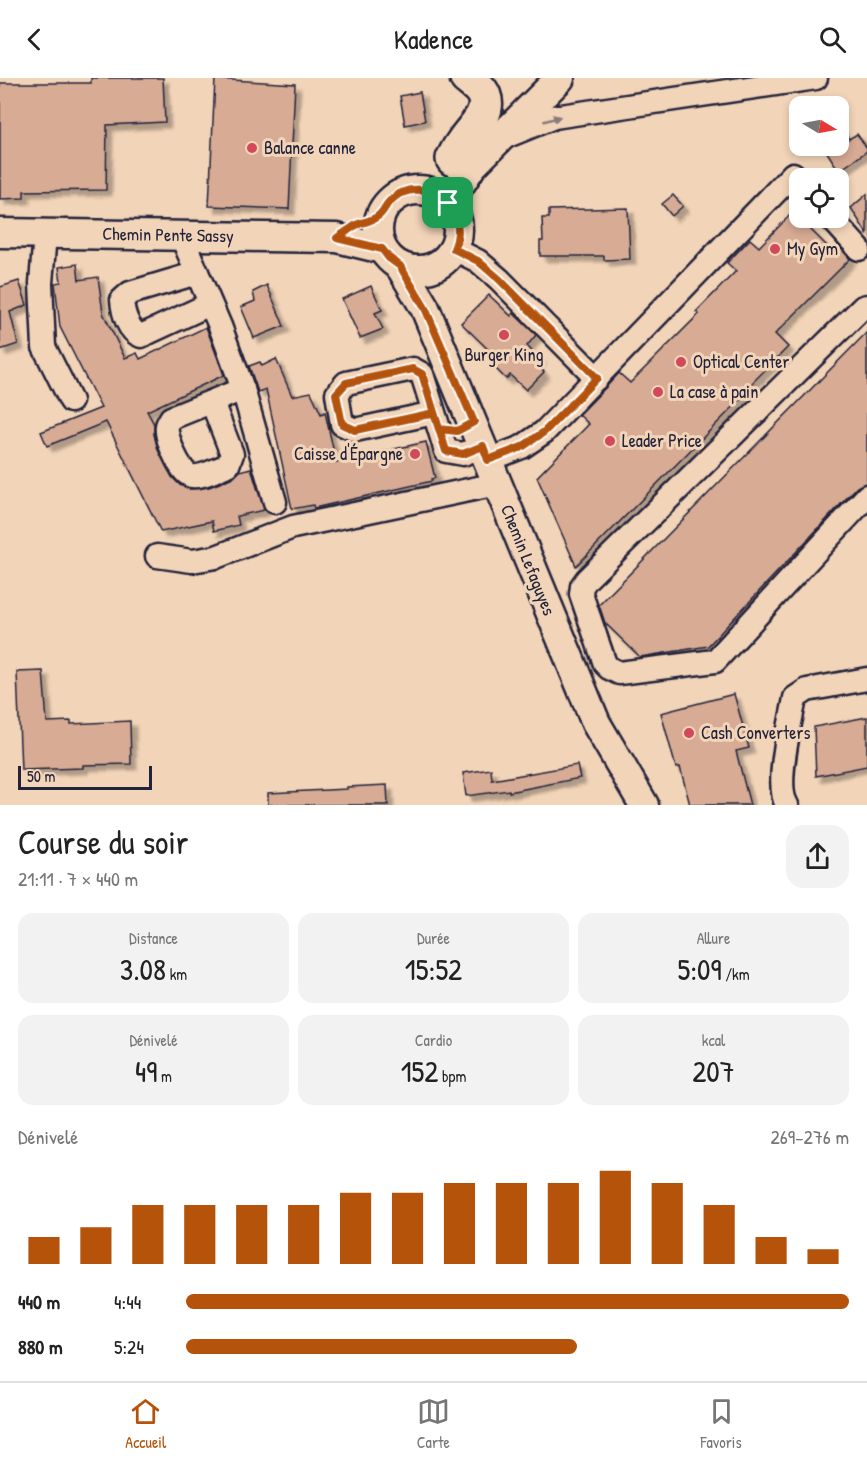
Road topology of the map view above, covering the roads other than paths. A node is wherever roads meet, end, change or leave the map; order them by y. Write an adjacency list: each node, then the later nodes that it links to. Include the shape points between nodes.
1 (468, 78): 6 (highway, via 485,98 484,108 481,120)
2 (534, 78): 6 (main road)
3 (560, 78): 5 (main road)
4 (816, 78): 5 (street, one-way to 4, via 554,117)
5 (498, 140): 9 (main road, via 472,166)
6 (453, 159): 8 (main road)
7 (789, 179): 24 (street)
8 (422, 189): 9 (main road); 10 (main road, via 397,195)
9 (448, 203): 16 (main road, via 458,220)
10 (380, 216): 15 (main road); 18 (main road, via 378,233)
11 (840, 228): 17 (street)
12 (0, 233): 13 (main road, Chemin Pente Sassy)
13 (45, 234): 14 (main road, Chemin Pente Sassy); 26 (street, via 41,283 44,348)
14 (181, 235): 15 (main road, Chemin Pente Sassy); 20 (street)
15 (337, 238): 18 (main road, Chemin Pente Sassy)
16 (454, 249): 19 (main road); 24 (street, via 478,261 499,279)
17 (859, 249)
18 (391, 258): 19 (main road, via 410,270); 23 (main road, Chemin Lefaguyes)
19 (432, 268): 23 (main road)
20 (197, 273): 21 (street); 21 (street, via 130,293 122,300 123,313 141,336)
21 (210, 304): 25 (street)
22 (867, 306): 30 (street, via 587,579 581,594 605,664 619,673 715,661)
23 (425, 308): 29 (main road, Chemin Lefaguyes)
24 (597, 378): 29 (street, via 544,432 522,447)
25 (243, 389): 27 (street); 31 (street)
26 (70, 401)
27 (212, 402)
28 (437, 421): 29 (street)
29 (486, 453): 32 (street, via 216,557 192,561); 34 (main road, Chemin Lefaguyes, via 596,723)
30 (867, 496)
31 (275, 502)
32 (157, 556)
33 (867, 680): 35 (street, via 807,690 795,698 782,779)
34 (644, 805)
35 (787, 805)

